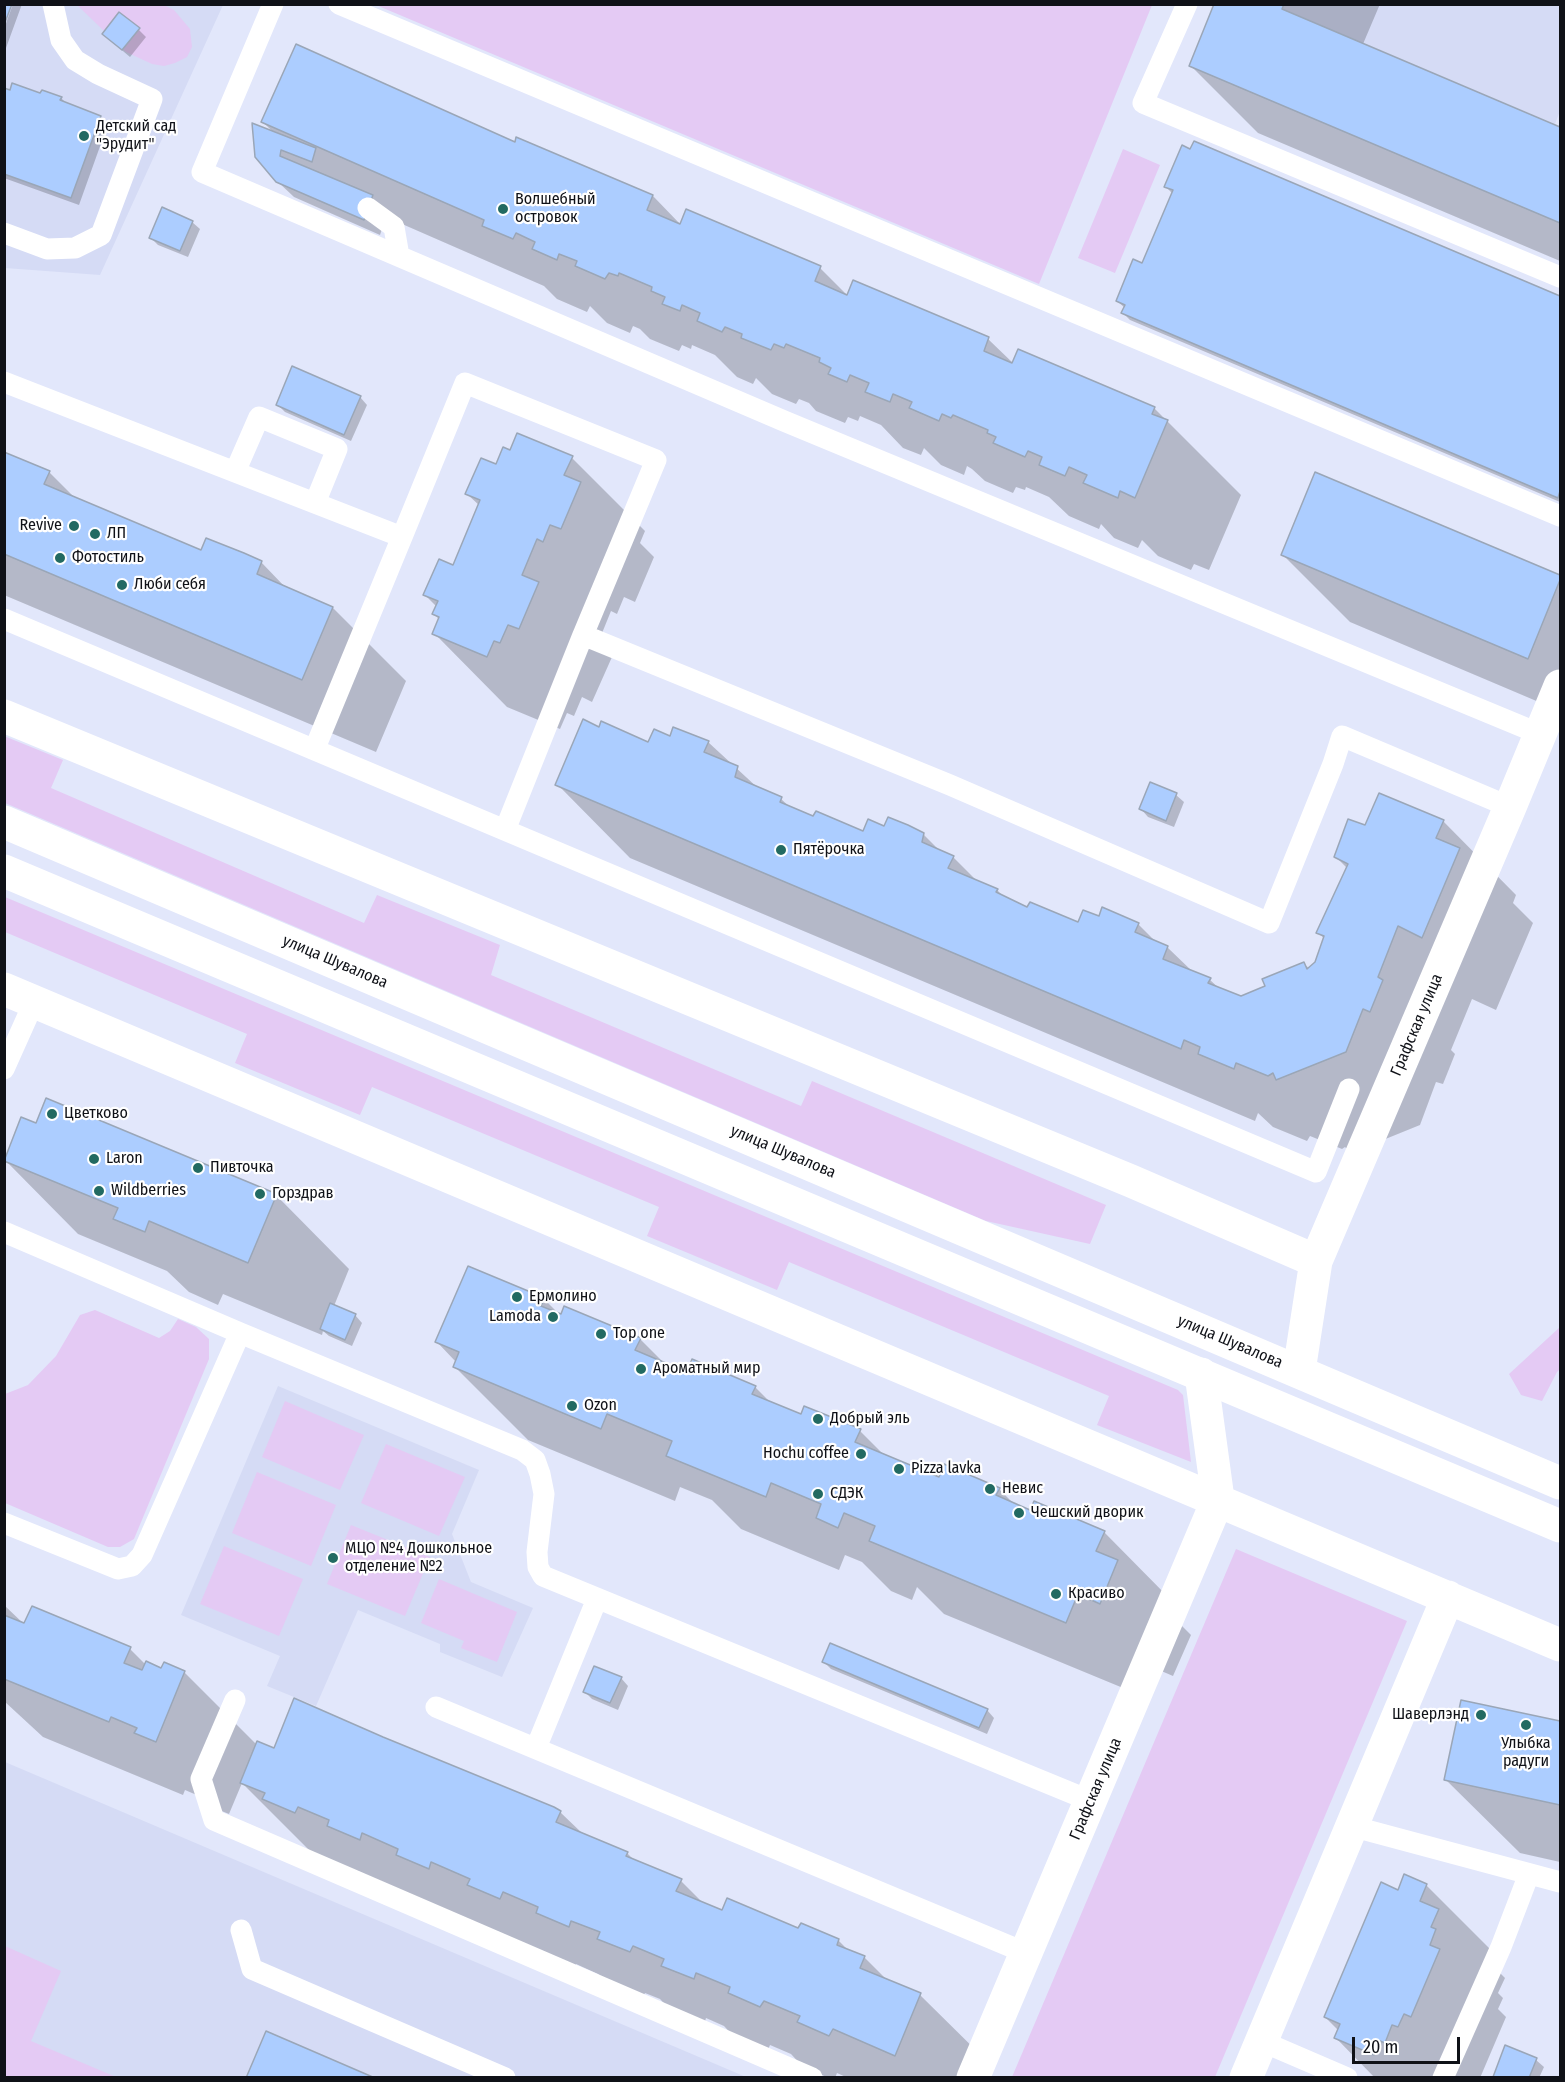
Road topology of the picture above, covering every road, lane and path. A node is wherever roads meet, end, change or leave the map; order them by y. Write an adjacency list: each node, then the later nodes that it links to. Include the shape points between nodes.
1 (53, 4): 6 (lane, via 61,40 75,60 152,99 101,235 75,248 47,249)
2 (273, 4): 7 (lane, via 202,172)
3 (339, 4): 12 (lane)
4 (1187, 4): 8 (lane, via 1143,104)
5 (368, 208): 7 (lane, via 394,227)
6 (4, 233)
7 (399, 256): 18 (lane, via 784,421)
8 (1560, 277)
9 (4, 382): 10 (lane)
10 (235, 472): 11 (lane); 11 (lane, via 259,417 337,449)
11 (315, 503): 13 (lane)
12 (1560, 516)
13 (402, 537): 15 (lane, via 465,383 656,460); 19 (lane)
14 (4, 619): 19 (lane)
15 (583, 635): 20 (lane, via 950,785 1269,923 1342,736); 22 (lane)
16 (1560, 686): 18 (street, Графская улица)
17 (4, 716): 28 (street)
18 (1540, 734): 20 (street, Графская улица)
19 (315, 748): 22 (lane)
20 (1510, 807): 28 (street, Графская улица)
21 (4, 822): 30 (street, улица Шувалова)
22 (505, 830): 26 (lane, via 1316,1172)
23 (4, 871): 31 (street)
24 (19, 995): 25 (lane); 33 (street)
25 (4, 1069)
26 (1349, 1089)
27 (4, 1232): 29 (lane)
28 (1316, 1261): 30 (street, Графская улица)
29 (240, 1333): 34 (lane, via 142,1555 132,1566 117,1569); 37 (lane, via 522,1450 535,1460 544,1494 537,1567 543,1576)
30 (1299, 1371): 32 (street, улица Шувалова)
31 (1201, 1374): 33 (street); 35 (street)
32 (1560, 1483)
33 (1218, 1499): 36 (street); 42 (street, Графская улица)
34 (4, 1523)
35 (1560, 1526)
36 (1448, 1597): 38 (street); 43 (street)
37 (597, 1599): 41 (lane); 42 (lane)
38 (1560, 1644)
39 (235, 1700): 50 (lane, via 201,1779 214,1820)
40 (436, 1707): 41 (lane)
41 (536, 1748): 47 (lane)
42 (1091, 1801): 47 (street, Графская улица)
43 (1351, 1826): 44 (lane); 48 (street)
44 (1529, 1874): 45 (lane); 54 (lane)
45 (1560, 1882)
46 (241, 1930): 49 (lane, via 252,1969)
47 (1026, 1953): 51 (street, Графская улица)
48 (1261, 2041): 52 (street); 53 (lane)
49 (505, 2078)
50 (812, 2078)
51 (973, 2078)
52 (1246, 2078)
53 (1347, 2078)
54 (1443, 2078)

